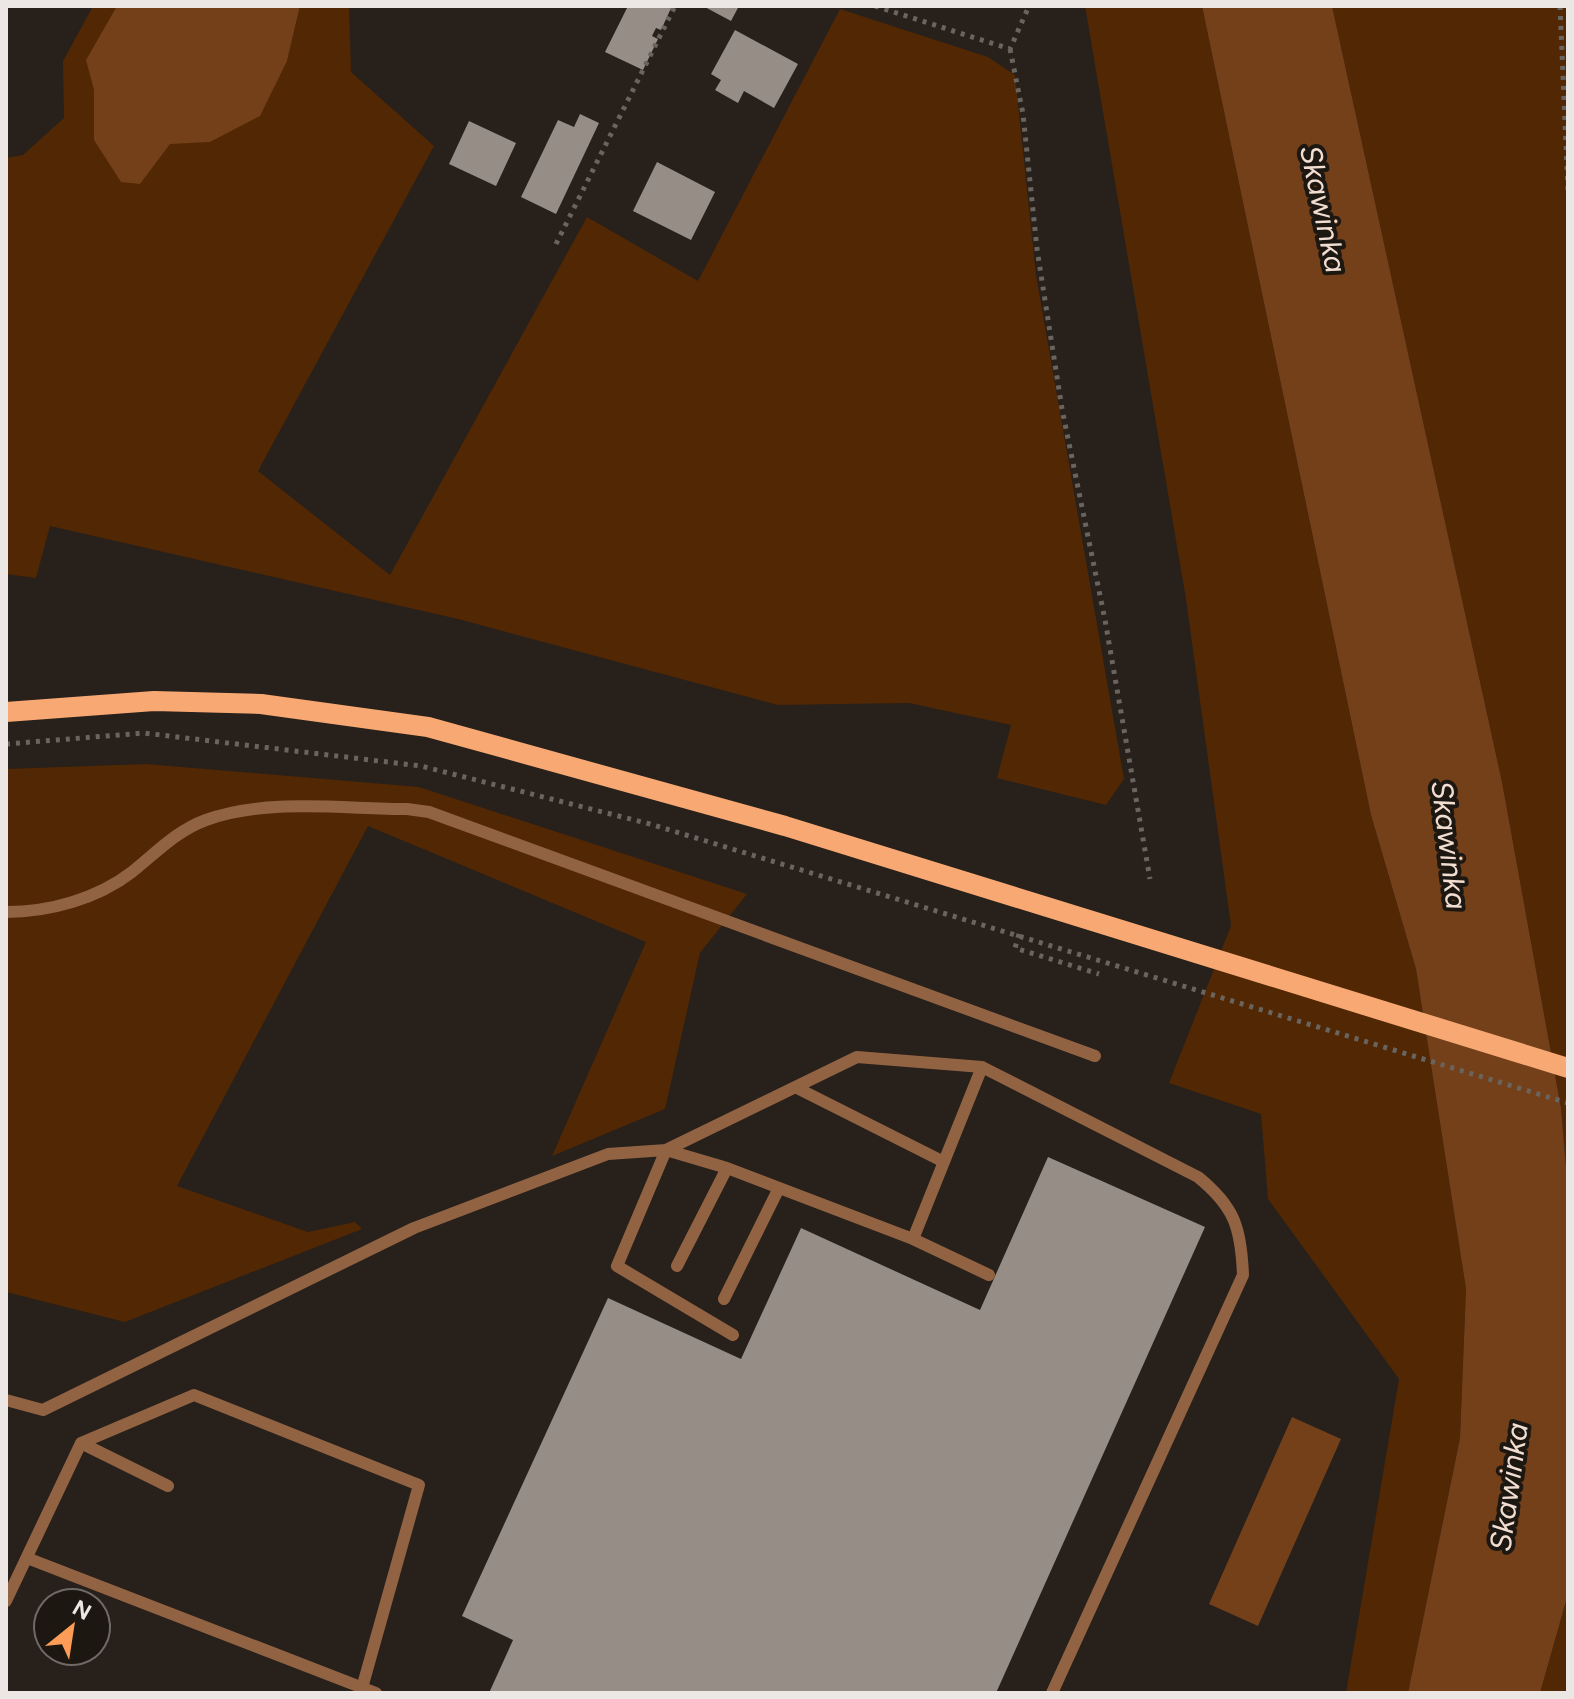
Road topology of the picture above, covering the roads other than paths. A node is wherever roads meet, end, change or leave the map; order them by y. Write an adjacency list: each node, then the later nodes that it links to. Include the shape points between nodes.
1 (6, 712): 5 (main road, via 154,701 261,704 428,727 785,826)
2 (6, 912): 3 (lane, via 53,907 93,893 130,873 182,831 232,812 429,812)
3 (1095, 1056)
4 (982, 1067): 6 (lane, via 857,1057); 8 (lane); 23 (lane, via 1198,1177 1235,1219 1242,1246 1243,1275)
5 (1568, 1068)
6 (795, 1087): 7 (lane); 8 (lane)
7 (666, 1150): 9 (lane); 15 (lane, via 617,1266); 16 (lane, via 608,1154 414,1228 43,1410)
8 (944, 1162): 11 (lane)
9 (727, 1168): 10 (lane); 12 (lane)
10 (779, 1188): 11 (lane); 14 (lane)
11 (913, 1239): 13 (lane)
12 (677, 1266)
13 (989, 1275)
14 (724, 1299)
15 (733, 1335)
16 (6, 1400)
17 (81, 1443): 18 (lane); 19 (lane); 21 (lane, via 194,1395 419,1485)
18 (168, 1486)
19 (27, 1558): 20 (lane); 21 (lane)
20 (6, 1601)
21 (362, 1688): 22 (lane)
22 (376, 1693)
23 (1052, 1693)

